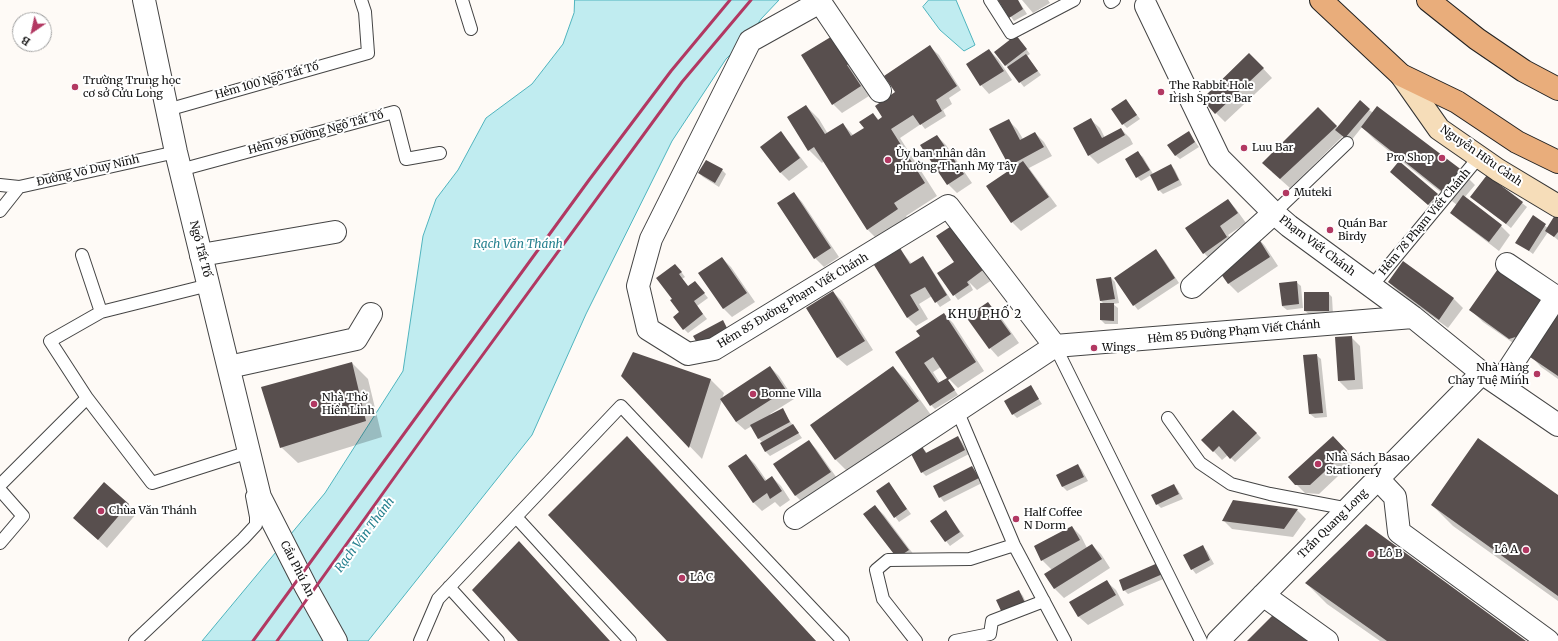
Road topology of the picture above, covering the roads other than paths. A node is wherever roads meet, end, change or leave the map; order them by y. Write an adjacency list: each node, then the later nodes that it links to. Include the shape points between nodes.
1 (144, 0): 15 (street, Ngô Tất Tố)
2 (361, 0): 15 (lane, Hẻm 100 Ngô Tất Tố, via 365,12 368,53)
3 (462, 0): 11 (lane)
4 (990, 0): 5 (lane, via 1011,33)
5 (1074, 0)
6 (1110, 0): 7 (lane)
7 (1114, 0)
8 (1321, 0): 12 (main road, Nguyễn Hữu Cảnh)
9 (1428, 0): 13 (main road, via 1477,39 1524,71)
10 (1143, 3): 25 (street, Phạm Viết Chánh, via 1218,158)
11 (471, 29)
12 (1401, 75): 18 (main road, Nguyễn Hữu Cảnh, via 1439,129); 20 (main road, Nguyễn Hữu Cảnh, via 1457,102 1517,142)
13 (1558, 89)
14 (880, 91): 36 (street, Hẻm 85 Đường Phạm Viết Chánh, via 820,2 750,41 651,239 638,286 648,330 688,354 714,349 948,206)
15 (167, 110): 19 (street, Ngô Tất Tố)
16 (1347, 143): 25 (lane)
17 (440, 153): 19 (lane, Hẻm 98 Đường Ngô Tất Tố, via 406,159 394,112)
18 (1479, 157): 23 (main road, Nguyễn Hữu Cảnh); 32 (lane, Hẻm 78 Phạm Viết Chánh)
19 (178, 161): 22 (lane, Đường Võ Duy Ninh); 28 (street, Ngô Tất Tố)
20 (1558, 162)
21 (0, 185): 22 (lane, Đường Võ Duy Ninh)
22 (19, 187): 24 (lane)
23 (1558, 206)
24 (0, 211)
25 (1274, 213): 31 (street); 32 (street, Phạm Viết Chánh)
26 (335, 232): 28 (street)
27 (82, 255): 33 (lane)
28 (201, 255): 30 (street, Ngô Tất Tố)
29 (1507, 264): 38 (street, Trần Quang Long, via 1556,296)
30 (208, 285): 33 (lane); 37 (street, Ngô Tất Tố)
31 (1192, 287)
32 (1371, 287): 35 (street, Phạm Viết Chánh)
33 (101, 312): 39 (lane, via 50,341)
34 (371, 314): 37 (street, via 356,339)
35 (1414, 317): 36 (street, Hẻm 85 Đường Phạm Viết Chánh); 38 (street, Phạm Viết Chánh)
36 (1055, 346): 40 (street, Hẻm 85 Đường Phạm Viết Chánh); 65 (lane)
37 (228, 367): 43 (street, Ngô Tất Tố)
38 (1491, 378): 42 (street, Phạm Viết Chánh); 44 (street, Trần Quang Long)
39 (87, 398): 43 (lane, via 152,483); 45 (lane)
40 (957, 410): 50 (street, Hẻm 85 Đường Phạm Viết Chánh); 52 (lane)
41 (1168, 418): 48 (lane, via 1200,463 1231,484)
42 (1558, 425)
43 (249, 452): 47 (street, Ngô Tất Tố); 56 (lane, via 246,462 256,525)
44 (1378, 479): 48 (street, Trần Quang Long); 68 (street, via 1395,497 1399,532)
45 (0, 485)
46 (0, 490): 51 (lane, via 23,516)
47 (260, 497): 57 (street, Cầu Phú An)
48 (1349, 509): 54 (street, Trần Quang Long)
49 (516, 517): 53 (lane); 60 (lane); 61 (lane, via 621,406)
50 (795, 518)
51 (0, 543)
52 (1014, 545): 55 (lane); 62 (lane, via 970,560 888,560 876,570 883,599)
53 (449, 588): 58 (lane, via 438,599); 59 (lane)
54 (1263, 595): 66 (street, Trần Quang Long); 67 (street)
55 (1044, 601): 63 (lane, via 992,621 990,634); 64 (lane)
56 (134, 641)
57 (336, 641)
58 (420, 641)
59 (498, 641)
60 (630, 641)
61 (843, 641)
62 (916, 641)
63 (955, 641)
64 (1065, 641)
65 (1201, 641)
66 (1218, 641)
67 (1327, 641)
68 (1548, 641)

